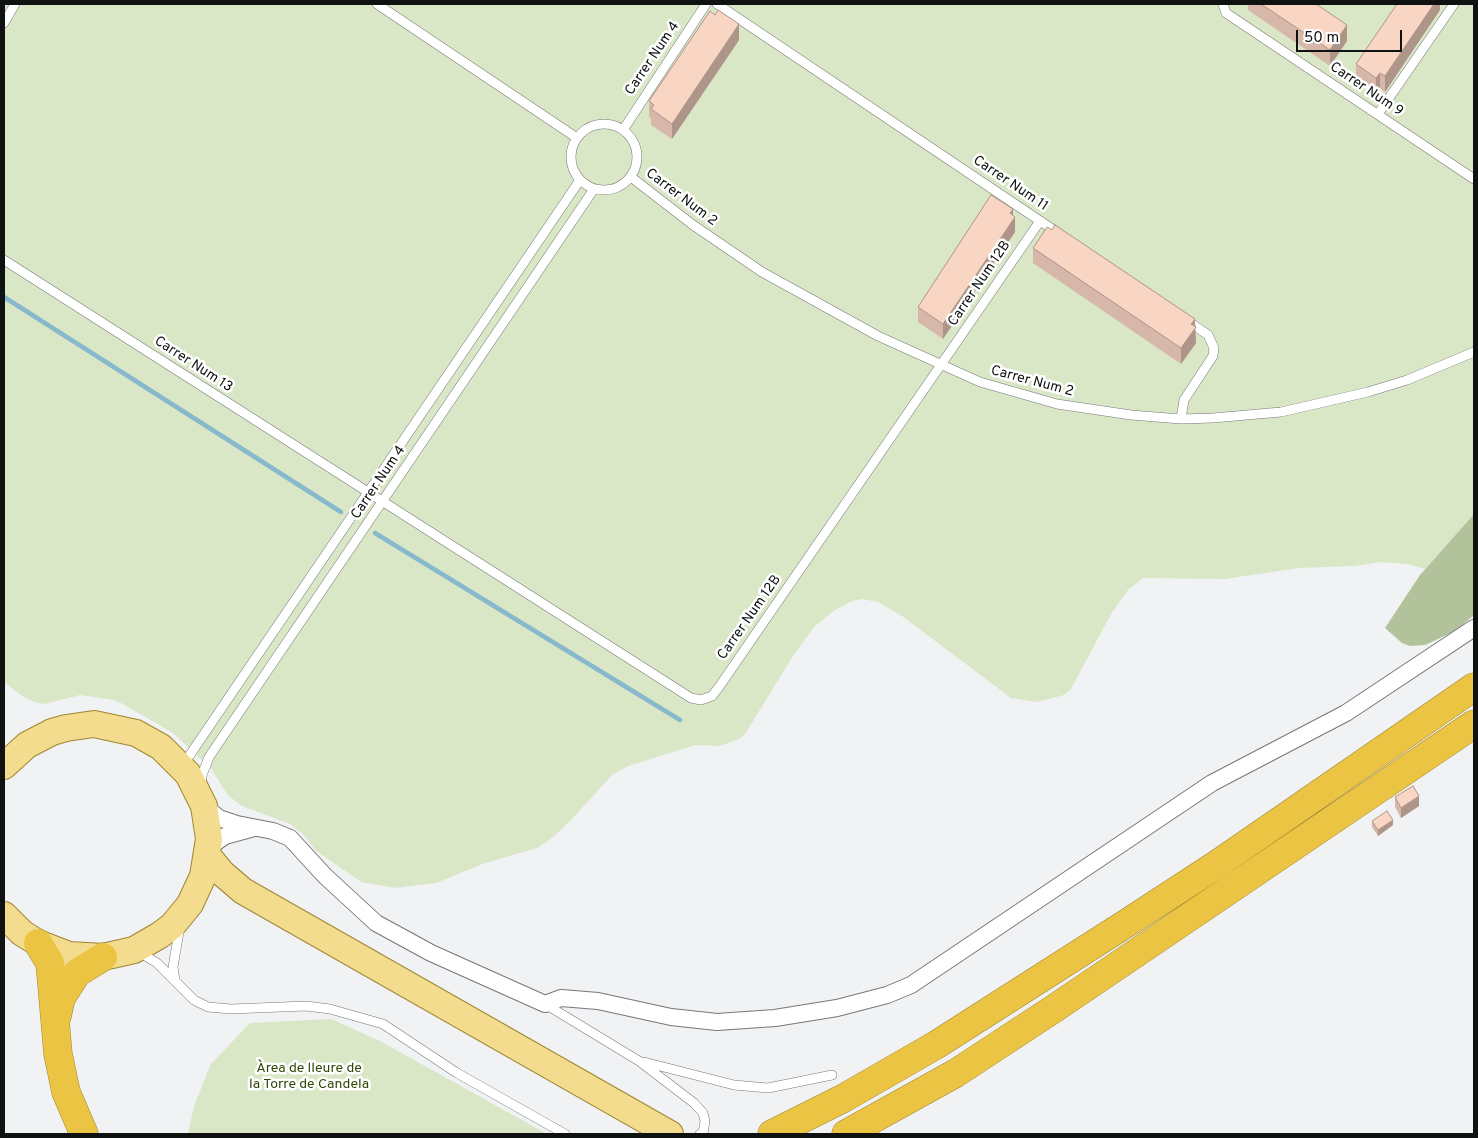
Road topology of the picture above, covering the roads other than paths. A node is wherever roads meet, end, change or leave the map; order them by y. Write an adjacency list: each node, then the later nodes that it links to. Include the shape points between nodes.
1 (15, 4): 7 (lane)
2 (377, 4): 10 (lane)
3 (706, 4): 9 (lane, Carrer Num 4)
4 (717, 4): 15 (lane, Carrer Num 11)
5 (1223, 4): 8 (lane, Carrer Num 9, via 1226,13)
6 (1454, 4): 8 (lane)
7 (4, 23)
8 (1378, 114): 12 (lane, Carrer Num 9)
9 (623, 130): 10 (lane, via 596,124); 11 (lane, via 634,142 637,152 637,163)
10 (577, 138): 13 (lane, via 571,156 572,167)
11 (631, 176): 14 (lane, via 616,188); 20 (lane, Carrer Num 2, via 693,225 792,290)
12 (1474, 179)
13 (580, 180): 14 (lane); 22 (lane, Carrer Num 4)
14 (594, 189): 23 (lane, Carrer Num 4)
15 (1040, 221): 16 (lane, Carrer Num 11); 20 (lane, Carrer Num 12B)
16 (1072, 242)
17 (4, 260): 22 (lane, Carrer Num 13)
18 (1176, 313): 21 (lane, via 1208,335 1214,348 1213,356 1184,400)
19 (1474, 352): 21 (lane, Carrer Num 2, via 1407,380 1324,403 1246,416)
20 (941, 366): 21 (lane, Carrer Num 2, via 989,385 1057,404); 23 (lane, Carrer Num 12B, via 719,687 712,696 701,700 691,698)
21 (1181, 419)
22 (368, 493): 23 (lane, Carrer Num 12B); 29 (lane, Carrer Num 4)
23 (382, 503): 30 (lane, Carrer Num 4, via 209,757 202,775)
24 (1474, 628): 40 (street, via 1346,713 1212,784 911,985 887,995 792,1016 717,1022 561,998)
25 (1474, 687): 48 (highway, via 1216,865 936,1045 842,1099)
26 (1474, 724): 49 (highway, via 1072,998 956,1073)
27 (15, 746): 28 (main road); 29 (main road, via 66,728 94,724 149,739)
28 (4, 766)
29 (182, 767): 30 (main road)
30 (202, 802): 31 (street, via 219,818); 32 (main road, via 207,822)
31 (256, 827): 32 (street, via 225,836); 40 (street, via 290,838 376,923 431,953)
32 (208, 852): 33 (main road, via 222,873); 34 (main road, via 200,886)
33 (243, 891): 34 (main road, via 214,892); 46 (main road)
34 (186, 909): 37 (main road, via 160,935); 39 (lane, via 173,966)
35 (4, 915): 36 (main road)
36 (38, 944): 38 (main road, via 69,955); 41 (highway, via 50,963)
37 (134, 950): 38 (main road); 39 (lane, via 157,963)
38 (103, 957): 41 (highway, via 77,973 61,998)
39 (176, 980): 45 (lane, via 194,1000 208,1007 306,1006 330,1009 383,1024 456,1073)
40 (545, 1004): 42 (lane)
41 (55, 1025): 44 (highway, via 66,1092)
42 (639, 1060): 43 (lane, via 734,1084 768,1088); 47 (lane, via 703,1113 703,1133)
43 (832, 1075)
44 (84, 1134)
45 (565, 1134)
46 (670, 1134)
47 (700, 1134)
48 (772, 1134)
49 (846, 1134)

